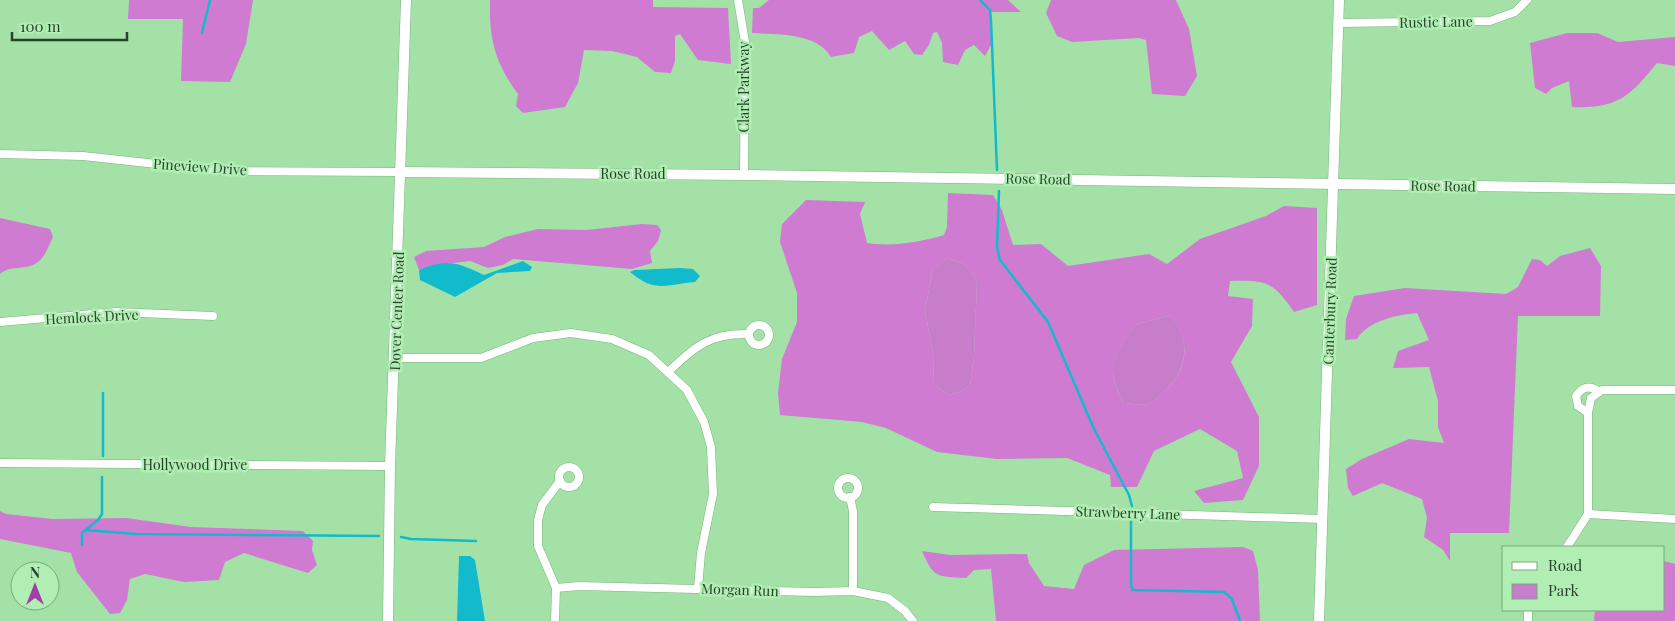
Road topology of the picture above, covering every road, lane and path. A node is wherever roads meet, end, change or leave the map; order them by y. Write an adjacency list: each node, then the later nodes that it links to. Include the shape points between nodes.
1 (406, 0): 7 (street, Dover Center Road)
2 (738, 0): 8 (street, Clark Parkway, via 745,42)
3 (1340, 0): 5 (street, Canterbury Road)
4 (1527, 0): 5 (street, Rustic Lane, via 1515,12 1490,20)
5 (1339, 23): 9 (street, Canterbury Road)
6 (0, 154): 7 (street, Pineview Drive, via 83,156 221,171)
7 (402, 172): 8 (street, Rose Road); 14 (street, Dover Center Road)
8 (744, 175): 9 (street, Rose Road)
9 (1334, 184): 10 (street, Rose Road); 26 (street, Canterbury Road)
10 (1675, 189)
11 (213, 316): 12 (street, Hemlock Drive, via 116,312)
12 (0, 322)
13 (749, 334): 15 (street, via 729,334 708,340 696,346)
14 (395, 358): 15 (street, via 481,358 533,338 571,333 620,342 649,355); 20 (street, Dover Center Road)
15 (669, 371): 29 (street, via 687,390 704,422 711,447 713,494)
16 (1675, 390): 17 (street)
17 (1598, 391): 18 (street, via 1591,398); 18 (street, via 1586,387 1576,396 1578,406)
18 (1588, 413): 24 (street)
19 (0, 464): 20 (street, Hollywood Drive)
20 (390, 466): 31 (street, Dover Center Road)
21 (560, 481): 28 (street, via 542,505 538,520 538,546)
22 (850, 497): 30 (street, via 853,511)
23 (933, 506): 26 (street, Strawberry Lane)
24 (1588, 514): 25 (street); 27 (street)
25 (1675, 518)
26 (1323, 519): 34 (street, Canterbury Road)
27 (1568, 546)
28 (556, 588): 29 (street, Morgan Run); 32 (street)
29 (698, 588): 30 (street, Morgan Run)
30 (853, 591): 33 (street, Morgan Run, via 888,598)
31 (388, 621)
32 (555, 621)
33 (913, 621)
34 (1319, 621)

